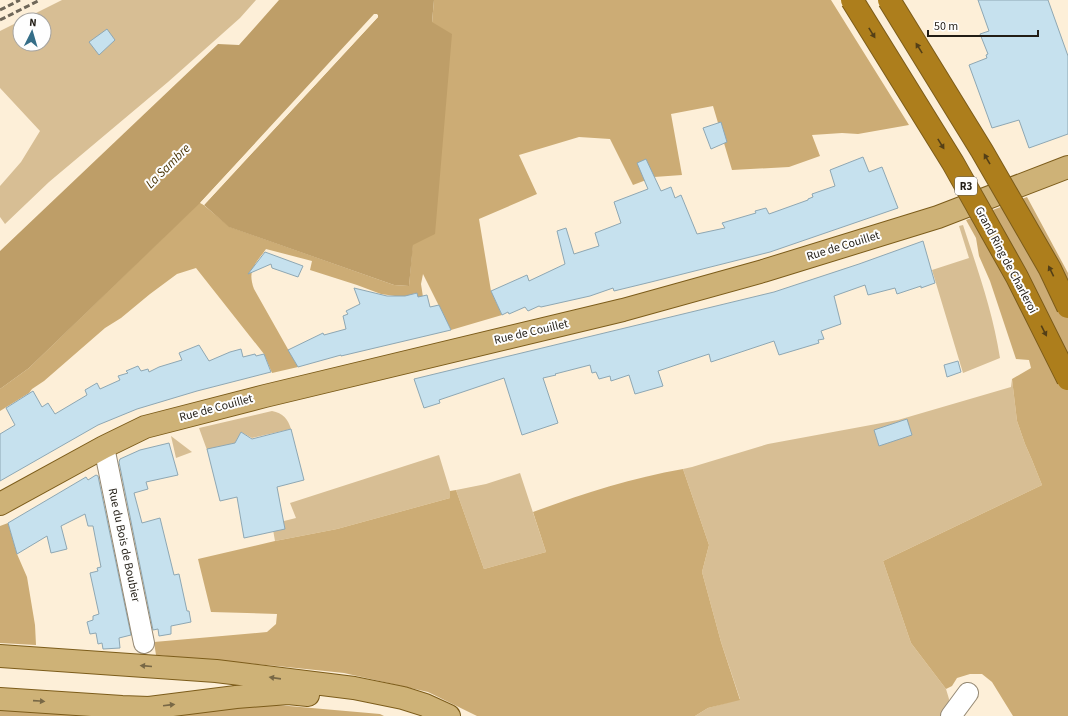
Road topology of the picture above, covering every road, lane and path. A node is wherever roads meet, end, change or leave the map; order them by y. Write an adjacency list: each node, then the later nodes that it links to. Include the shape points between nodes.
1 (852, 0): 5 (highway, Grand Ring de Charleroi / R3, one-way to 5, bridge, via 956,170 1016,276)
2 (889, 0): 4 (highway, R3, one-way to 2, bridge, via 1050,269 982,151)
3 (1068, 168): 6 (main road, Rue de Couillet, via 943,216 763,271 623,310 145,427)
4 (1068, 307)
5 (1068, 379)
6 (104, 448): 7 (main road, Rue de Couillet); 8 (street, Rue du Bois de Boubier)
7 (0, 504)
8 (144, 643)
9 (0, 650): 11 (main road)
10 (0, 656): 11 (main road)
11 (40, 659): 15 (main road, one-way to 11, via 403,698 354,688 216,671)
12 (968, 693): 16 (street)
13 (0, 699): 14 (main road, one-way to 14, via 149,708 225,698 288,694 378,703)
14 (422, 716)
15 (449, 716)
16 (951, 716)

